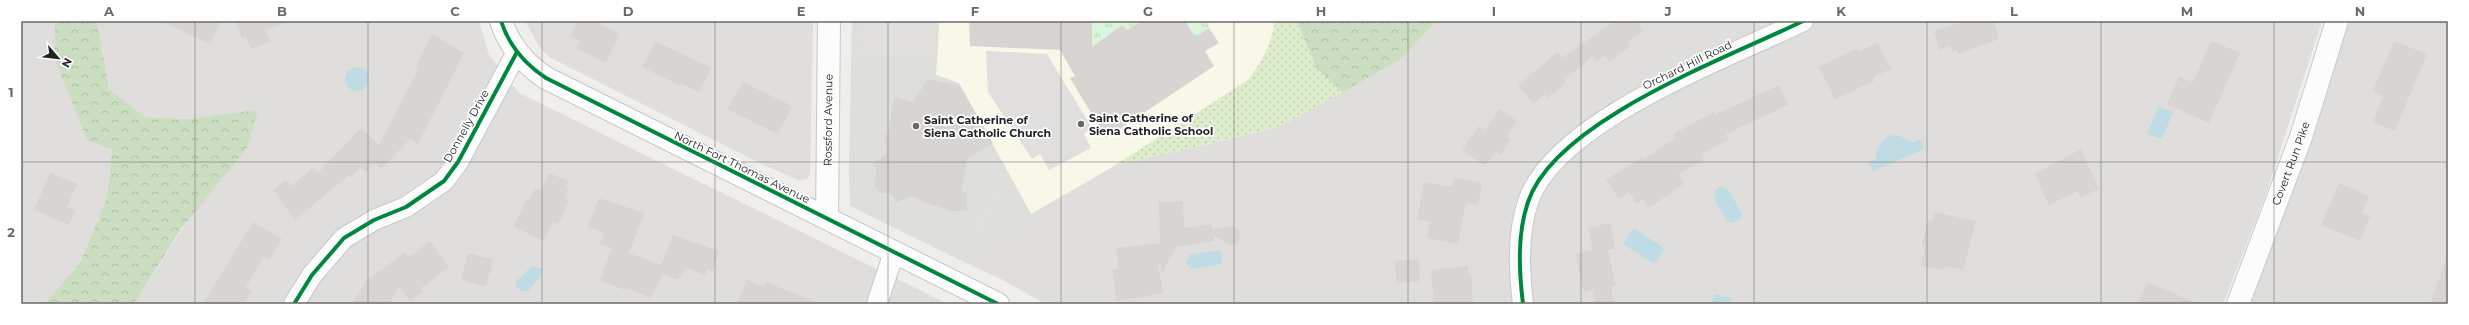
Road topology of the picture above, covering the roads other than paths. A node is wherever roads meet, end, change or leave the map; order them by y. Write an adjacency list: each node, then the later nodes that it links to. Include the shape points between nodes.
1 (501, 21): 5 (street, North Fort Thomas Avenue, via 506,36)
2 (829, 21): 6 (street, Rossford Avenue)
3 (1803, 21): 11 (street, Orchard Hill Road, via 1641,98 1583,135 1556,159 1537,183 1528,201 1521,229)
4 (2337, 21): 12 (street, Covert Run Pike, via 2301,137)
5 (517, 52): 6 (street, North Fort Thomas Avenue, via 534,70 556,84); 8 (street, Donnelly Drive, via 458,162 444,181 406,207 374,220 344,238 312,275)
6 (827, 218): 7 (street, North Fort Thomas Avenue)
7 (894, 252): 9 (street); 10 (street, North Fort Thomas Avenue)
8 (294, 304)
9 (878, 304)
10 (998, 304)
11 (1523, 304)
12 (2238, 304)

